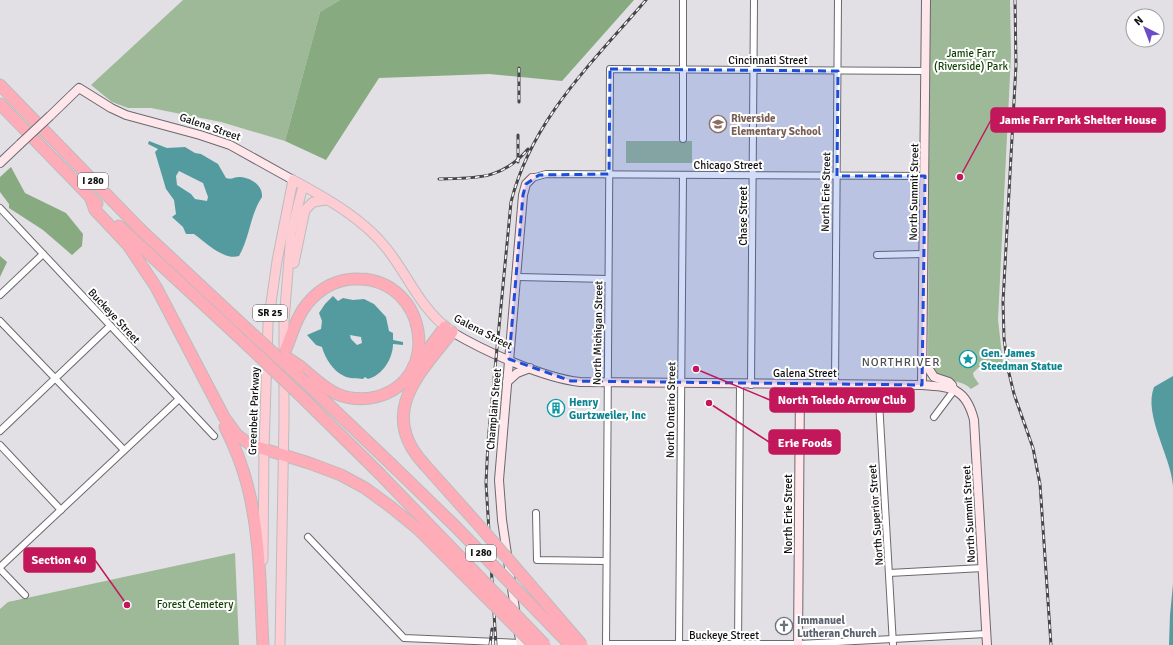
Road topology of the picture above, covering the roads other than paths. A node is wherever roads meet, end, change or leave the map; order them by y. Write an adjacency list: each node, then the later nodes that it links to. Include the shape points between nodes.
1 (683, 0): 6 (street)
2 (754, 0): 7 (street, Chase Street)
3 (838, 0): 8 (street, North Erie Street)
4 (926, 0): 9 (main road, North Summit Street)
5 (610, 69): 6 (street, Cincinnati Street); 14 (street, North Michigan Street)
6 (683, 70): 7 (street, Cincinnati Street); 12 (street)
7 (754, 70): 8 (street, Cincinnati Street); 16 (street, Chase Street)
8 (838, 71): 9 (street, Cincinnati Street); 17 (street, North Erie Street)
9 (926, 71): 18 (main road, North Summit Street)
10 (0, 85): 34 (highway, I 280, via 135,224)
11 (0, 104): 22 (highway, I 280)
12 (682, 139)
13 (0, 163): 20 (main road, Galena Street, bridge, via 79,88 126,115 230,145)
14 (609, 174): 15 (street, Chicago Street); 19 (street, Chicago Street, via 546,174); 29 (street, North Michigan Street)
15 (683, 175): 16 (street, Chicago Street); 44 (street, North Ontario Street)
16 (753, 175): 17 (street, Chicago Street); 48 (street, Chase Street)
17 (837, 176): 18 (street, Chicago Street); 49 (street, North Erie Street)
18 (925, 176): 26 (main road, North Summit Street)
19 (532, 178): 28 (main road, Champlain Street, via 526,184 523,195)
20 (294, 180): 21 (main road, Galena Street); 58 (main road, Greenbelt Parkway / SR 25, via 277,261 268,324)
21 (303, 186): 23 (main road, Galena Street); 32 (main road, SR 25, via 291,233)
22 (91, 199): 51 (highway, via 95,210 142,264); 76 (highway, I 280, bridge, via 304,399)
23 (326, 200): 32 (main road, via 313,202 305,210); 35 (main road, Galena Street, via 360,222 380,240 419,298)
24 (0, 208): 25 (street, Buckeye Street)
25 (43, 254): 30 (street); 33 (street, Buckeye Street)
26 (924, 254): 27 (street); 37 (main road, North Summit Street)
27 (877, 255)
28 (517, 277): 29 (street); 38 (main road, Champlain Street)
29 (608, 280): 43 (street, North Michigan Street)
30 (0, 295)
31 (0, 321): 41 (street)
32 (284, 321): 36 (main road, SR 25)
33 (110, 326): 41 (street); 53 (street, Buckeye Street)
34 (245, 327): 40 (highway, bridge, via 338,394 372,398 398,385); 77 (highway, I 280, bridge, via 455,526)
35 (448, 329): 38 (main road, Galena Street); 40 (highway); 78 (highway, bridge, via 414,380 405,402 403,422 407,442 414,454)
36 (284, 353): 40 (highway, via 301,312 318,293 345,280 367,279 392,289 407,302 412,312 418,328 419,347); 60 (main road, SR 25)
37 (922, 356): 50 (main road, North Summit Street); 52 (main road, North Summit Street, via 934,376 949,382)
38 (509, 360): 39 (main road, Galena Street); 42 (main road, Champlain Street)
39 (530, 368): 42 (main road, via 517,373); 43 (main road, Galena Street, via 573,382)
40 (412, 371)
41 (55, 379): 55 (street); 59 (street)
42 (507, 382): 70 (main road, Champlain Street, bridge, via 499,480)
43 (607, 383): 44 (main road, Galena Street); 64 (street, North Michigan Street)
44 (681, 384): 45 (main road, Galena Street); 79 (street, North Ontario Street)
45 (740, 384): 48 (main road, Galena Street); 80 (street)
46 (800, 384): 48 (main road, Galena Street); 49 (main road, Galena Street); 81 (main road, North Erie Street)
47 (878, 384): 49 (main road, Galena Street); 50 (main road, Galena Street); 67 (street, North Superior Street)
48 (752, 385)
49 (835, 385)
50 (922, 385): 52 (main road, Galena Street, via 947,386)
51 (207, 386): 58 (highway, via 224,418 237,435 251,445); 73 (highway, via 241,464 252,507)
52 (955, 389): 54 (street); 66 (main road, North Summit Street, via 968,402 974,420)
53 (179, 398): 56 (street, Buckeye Street); 59 (street)
54 (934, 417)
55 (0, 431)
56 (214, 436)
57 (0, 445): 61 (street)
58 (264, 448): 60 (highway); 73 (main road, Greenbelt Parkway / SR 25)
59 (124, 450): 61 (street)
60 (283, 456): 74 (main road, SR 25); 75 (highway, bridge, via 341,475 391,507 418,529)
61 (61, 510): 65 (street)
62 (536, 513): 64 (street, via 537,560)
63 (308, 537): 70 (street, via 404,638)
64 (606, 561): 72 (street, North Michigan Street)
65 (0, 568): 68 (street)
66 (983, 568): 67 (street); 69 (main road, North Summit Street)
67 (889, 573): 71 (street, North Superior Street)
68 (24, 595)
69 (986, 634): 71 (street, Buckeye Street); 82 (main road, North Summit Street)
70 (520, 641)
71 (893, 642): 81 (street, Buckeye Street)
72 (606, 644): 79 (street, Buckeye Street)
73 (264, 645)
74 (280, 645)
75 (534, 645)
76 (545, 645)
77 (570, 645)
78 (582, 645)
79 (679, 645): 80 (street, Buckeye Street)
80 (738, 645): 81 (street, Buckeye Street)
81 (799, 645)
82 (986, 645)

